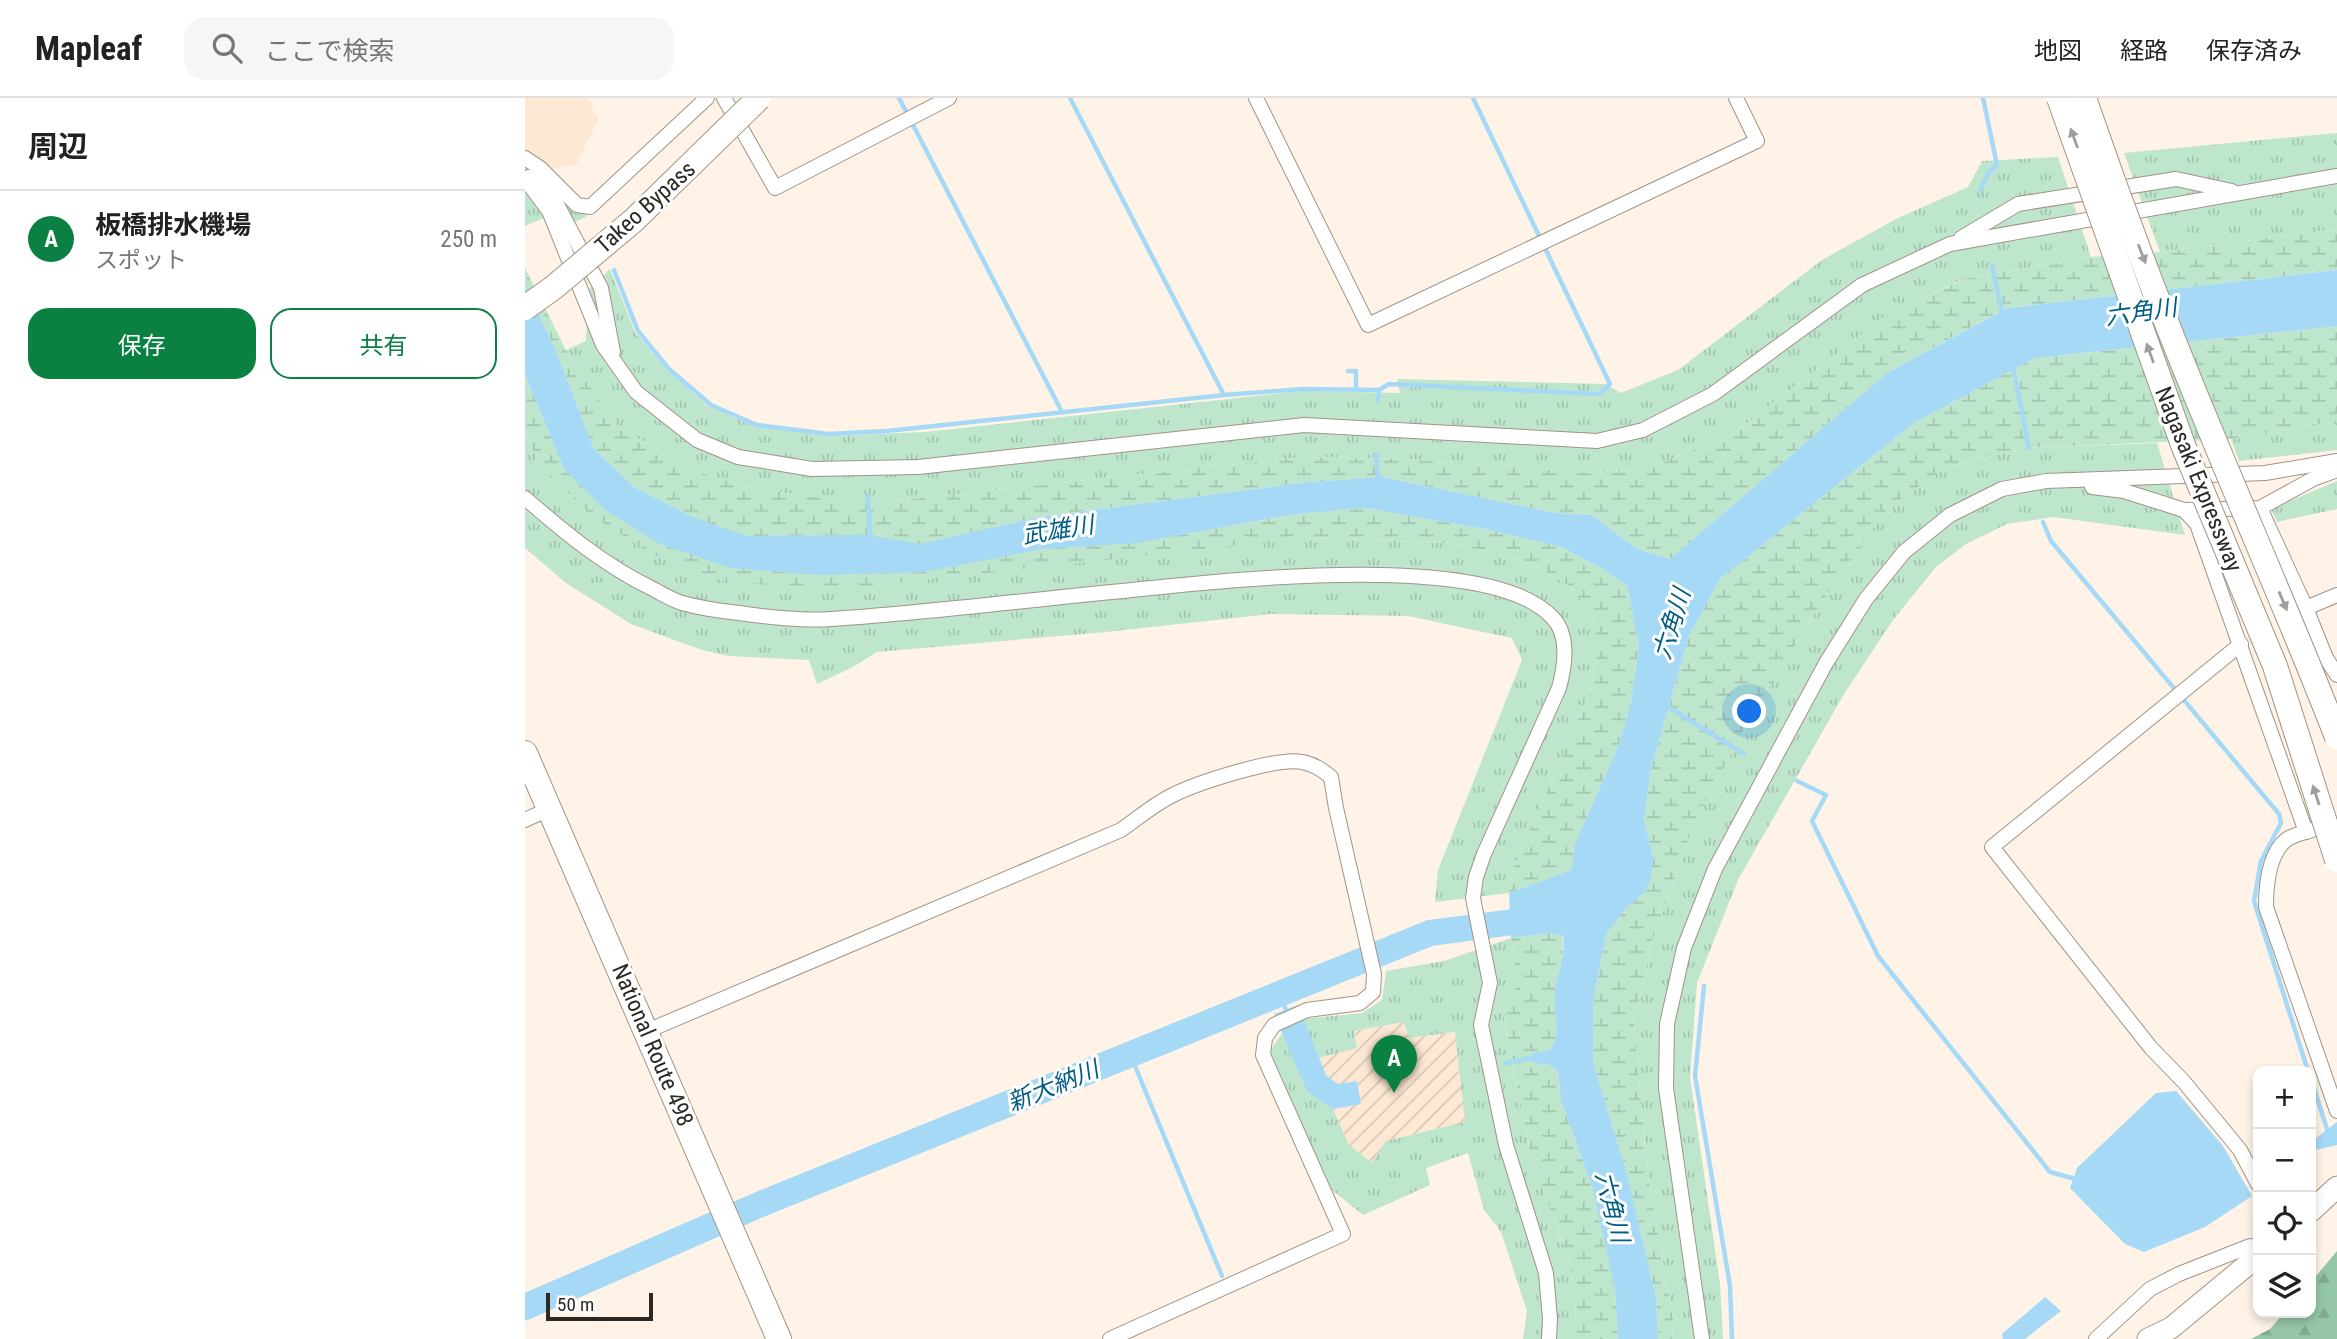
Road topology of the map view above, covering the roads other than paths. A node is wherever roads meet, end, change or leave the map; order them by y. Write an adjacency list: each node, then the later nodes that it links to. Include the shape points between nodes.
1 (707, 98): 13 (street, via 590,207 577,205)
2 (724, 98): 4 (street, via 775,188)
3 (759, 98): 16 (highway, Takeo Bypass, bridge, via 633,220)
4 (949, 98)
5 (1256, 98): 6 (street, via 1368,325 1756,141)
6 (1736, 98)
7 (2059, 98): 34 (highway, Nagasaki Expressway, one-way to 7, bridge, via 2275,666 2183,445)
8 (2084, 98): 28 (highway, Nagasaki Expressway, one-way to 28, bridge, via 2212,434)
9 (525, 158): 13 (street)
10 (525, 174): 13 (street)
11 (2337, 176): 14 (street)
12 (525, 180): 17 (street, via 549,211 603,345)
13 (556, 191): 17 (street, via 601,288)
14 (2238, 193): 15 (street); 15 (street, via 2176,179 2018,204)
15 (1950, 244): 17 (street, via 1862,285 1713,394 1643,430 1597,441 1304,425 918,467 812,469 738,457 697,440 636,392)
16 (525, 308)
17 (615, 362)
18 (2337, 461): 20 (street, via 2265,473)
19 (2337, 470): 22 (street)
20 (2046, 481): 23 (street, via 2123,491); 45 (street, via 2001,489 1949,515 1904,552 1866,599 1826,663 1715,869 1683,948 1667,1024 1666,1088)
21 (525, 498): 44 (street, via 568,536 627,576 680,602 741,614 828,619 1260,578 1350,575 1490,586 1532,601 1554,618 1565,663 1559,688 1484,854 1472,898 1490,983 1482,1025 1506,1145 1546,1273)
22 (2260, 508): 23 (street); 25 (street)
23 (2184, 510): 26 (street, via 2197,524)
24 (2337, 595): 25 (street)
25 (2306, 608): 27 (street)
26 (2241, 644): 33 (street); 37 (street, via 1992,847 2151,1048 2240,1150)
27 (2337, 675)
28 (2337, 737)
29 (525, 753): 30 (highway, National Route 498)
30 (549, 809): 31 (street); 35 (highway, National Route 498)
31 (525, 820)
32 (2337, 822): 33 (street)
33 (2306, 832): 36 (street, via 2284,842 2272,862 2266,907)
34 (2337, 860)
35 (647, 1031): 42 (highway, National Route 498); 43 (street, via 1121,830 1170,796 1284,762 1318,767 1331,777 1374,974 1374,992 1360,1003 1307,1010 1274,1025 1265,1038 1263,1055 1343,1234)
36 (2337, 1111)
37 (2253, 1175)
38 (2337, 1187): 39 (main road)
39 (2316, 1206)
40 (2257, 1255): 46 (street, via 2250,1246 2150,1289)
41 (2253, 1260): 47 (main road, via 2181,1321)
42 (779, 1339)
43 (1110, 1339)
44 (1549, 1339)
45 (1702, 1339)
46 (2096, 1339)
47 (2148, 1339)

